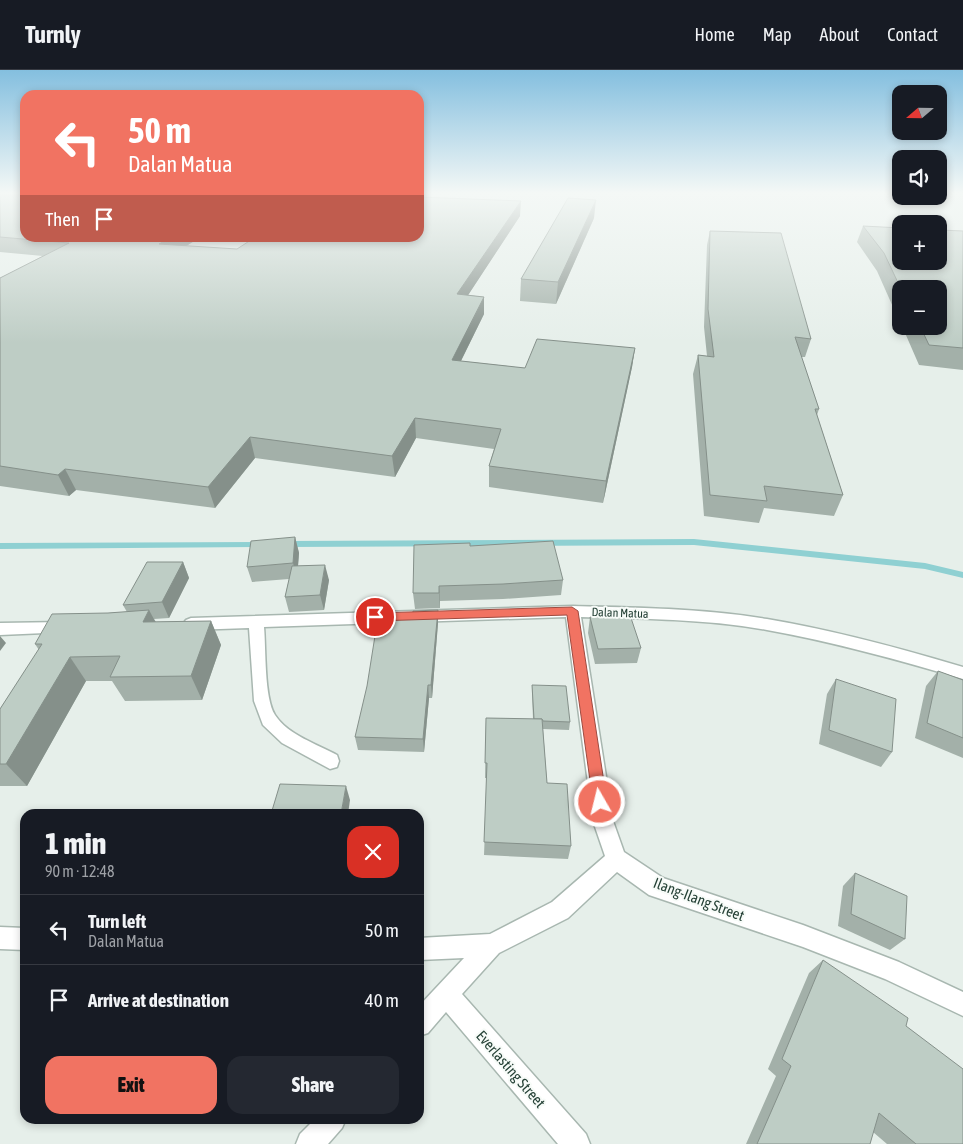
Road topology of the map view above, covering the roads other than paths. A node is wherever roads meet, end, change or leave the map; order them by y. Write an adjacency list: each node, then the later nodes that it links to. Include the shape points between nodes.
1 (572, 611): 2 (street, Dalan Matua); 6 (street, Dalan Matua, via 671,615 766,624 890,651); 8 (street, via 603,820)
2 (256, 621): 3 (street, Dalan Matua); 7 (street, via 262,703 269,720)
3 (171, 625)
4 (76, 628): 5 (street)
5 (0, 629)
6 (963, 673)
7 (330, 761)
8 (616, 859): 11 (street, via 560,910); 14 (street, Ilang-Ilang Street, via 657,886 803,936 891,970)
9 (0, 938): 10 (street)
10 (20, 939)
11 (491, 945): 12 (street); 13 (street)
12 (424, 949)
13 (446, 994): 15 (street); 18 (street, Everlasting Street)
14 (963, 1004)
15 (424, 1018)
16 (328, 1124): 17 (street)
17 (310, 1144)
18 (576, 1144)

